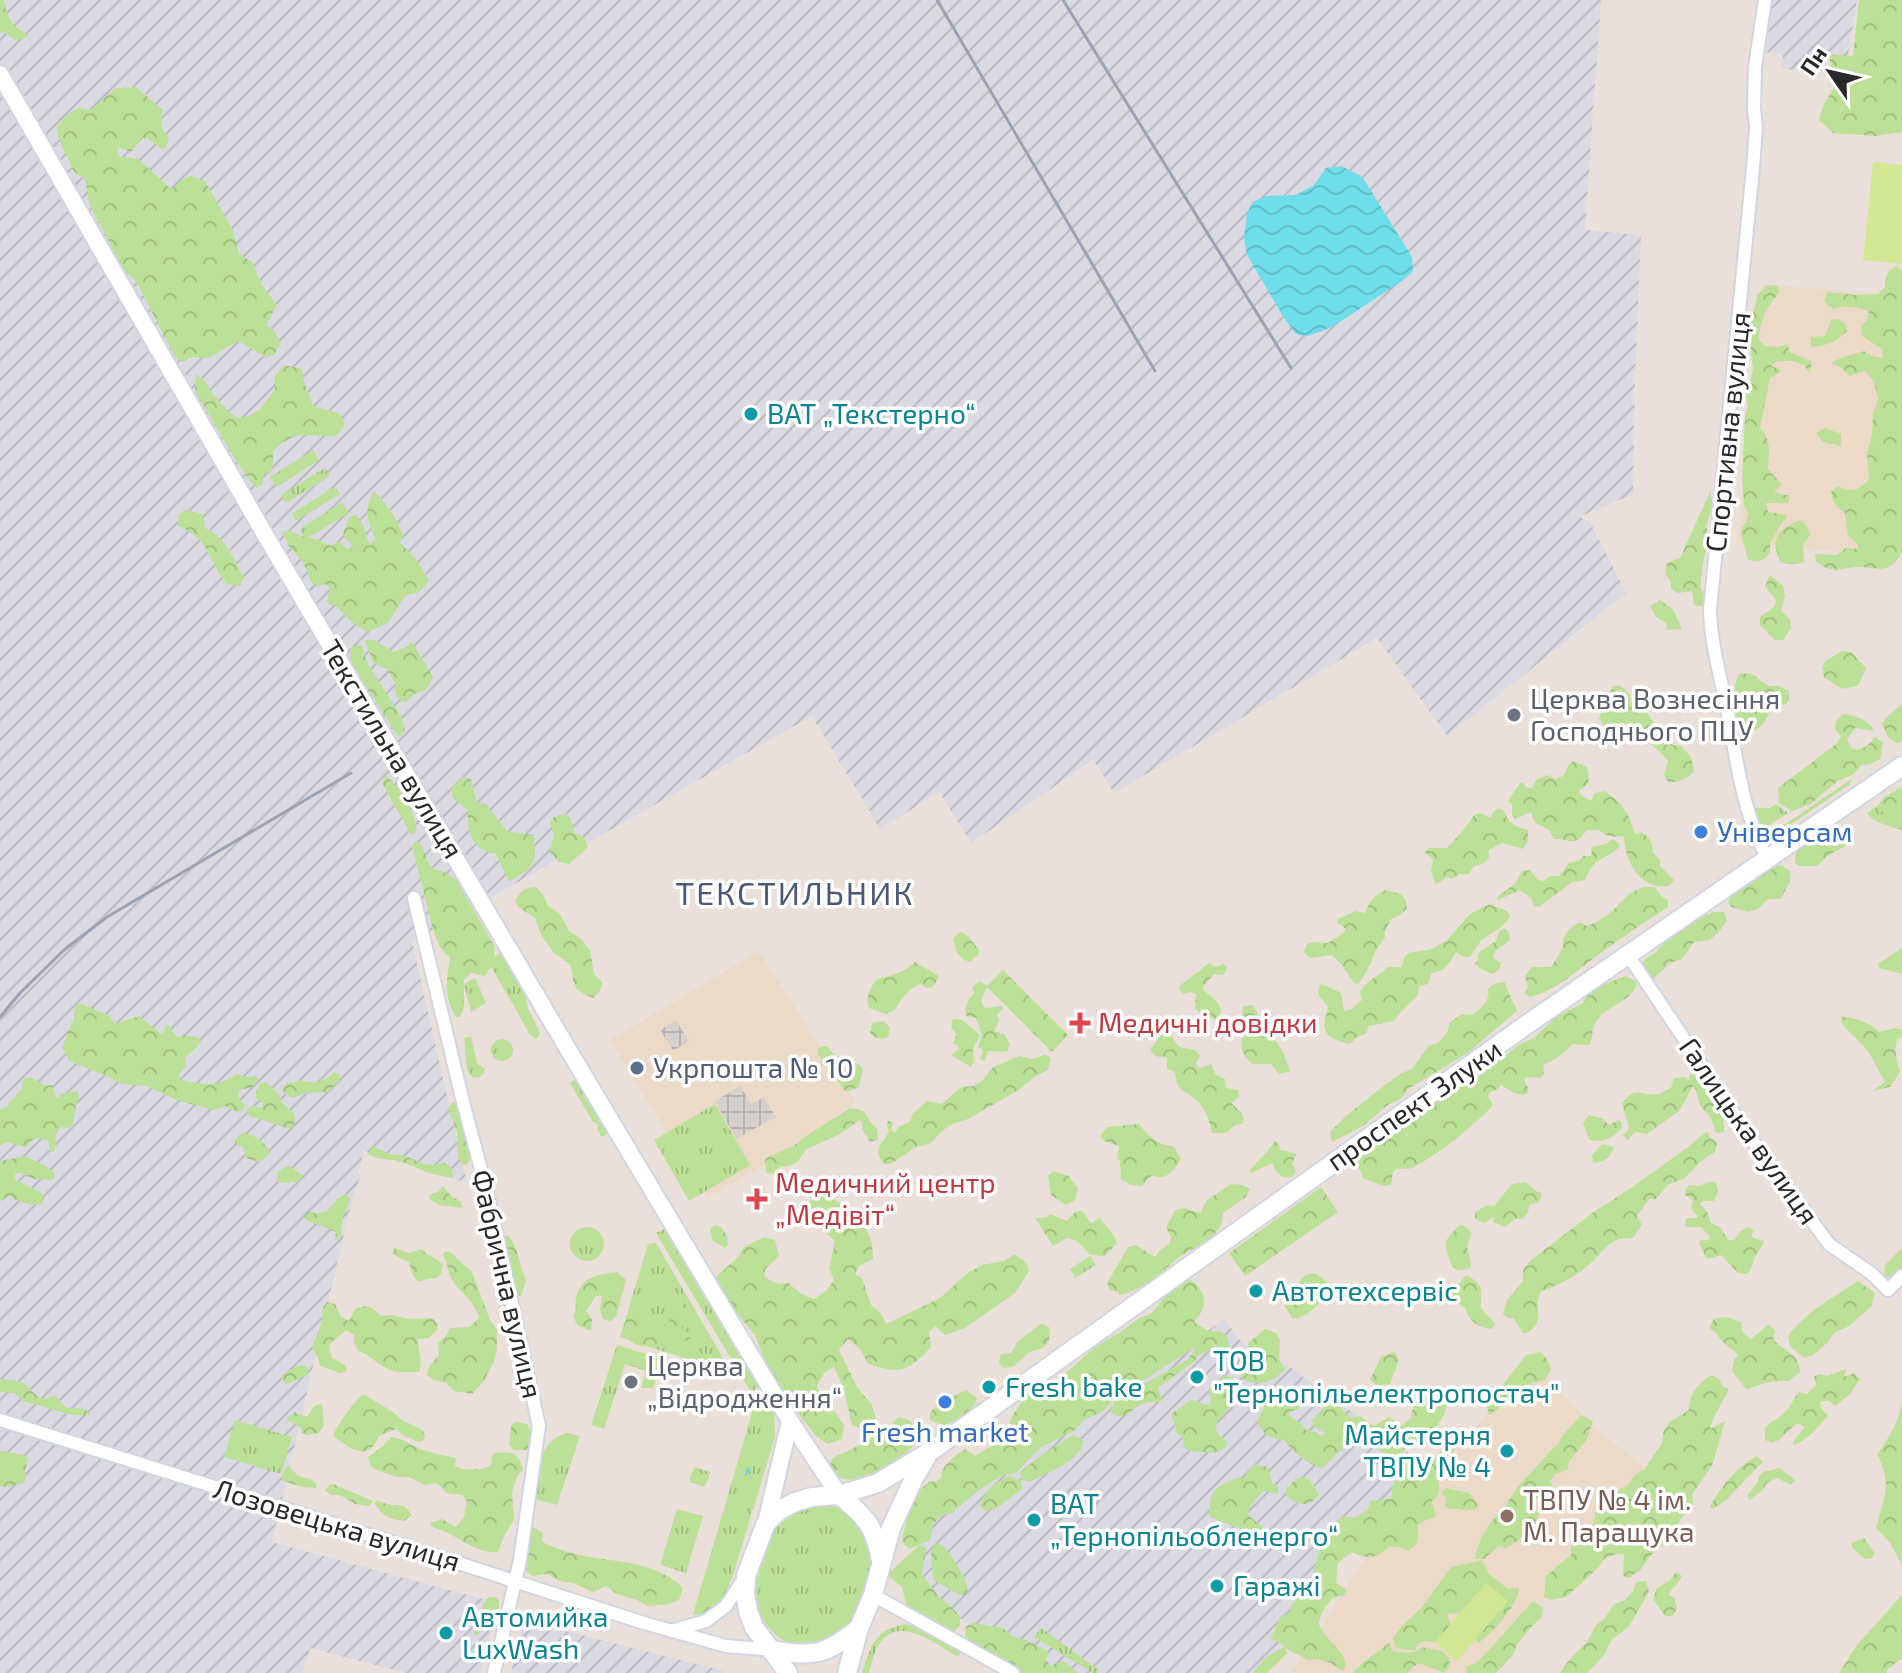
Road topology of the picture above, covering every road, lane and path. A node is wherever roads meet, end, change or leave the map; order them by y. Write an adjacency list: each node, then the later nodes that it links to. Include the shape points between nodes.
1 (1765, 0): 4 (street, Спортивна вулиця, via 1710,610 1742,787)
2 (0, 74): 9 (street, Текстильна вулиця, via 267,538)
3 (1902, 766): 4 (main road, проспект Злуки)
4 (1767, 857): 6 (main road, проспект Злуки)
5 (414, 898): 15 (street, Фабрична вулиця, via 539,1426)
6 (1628, 955): 7 (street, Галицька вулиця, via 1829,1244 1888,1290); 10 (main road, проспект Злуки)
7 (1902, 1276)
8 (0, 1420): 15 (street, Лозовецька вулиця)
9 (790, 1421): 11 (street, Текстильна вулиця); 12 (street)
10 (931, 1451): 11 (main road, проспект Злуки, via 878,1483); 13 (main road, проспект Злуки, via 891,1528)
11 (839, 1495): 12 (main road, via 795,1502); 13 (main road, via 872,1527)
12 (766, 1523): 14 (main road)
13 (882, 1563): 16 (main road)
14 (746, 1576): 18 (street, via 726,1606 706,1621); 19 (main road, via 748,1611)
15 (515, 1582): 18 (street, Лозовецька вулиця); 20 (street, Фабрична вулиця)
16 (873, 1595): 17 (main road); 23 (street)
17 (859, 1628): 19 (main road, via 830,1649 803,1655); 22 (main road)
18 (674, 1630): 19 (street, Лозовецька вулиця, via 726,1646)
19 (773, 1650): 21 (main road)
20 (494, 1673)
21 (788, 1673)
22 (847, 1673)
23 (1013, 1673)

